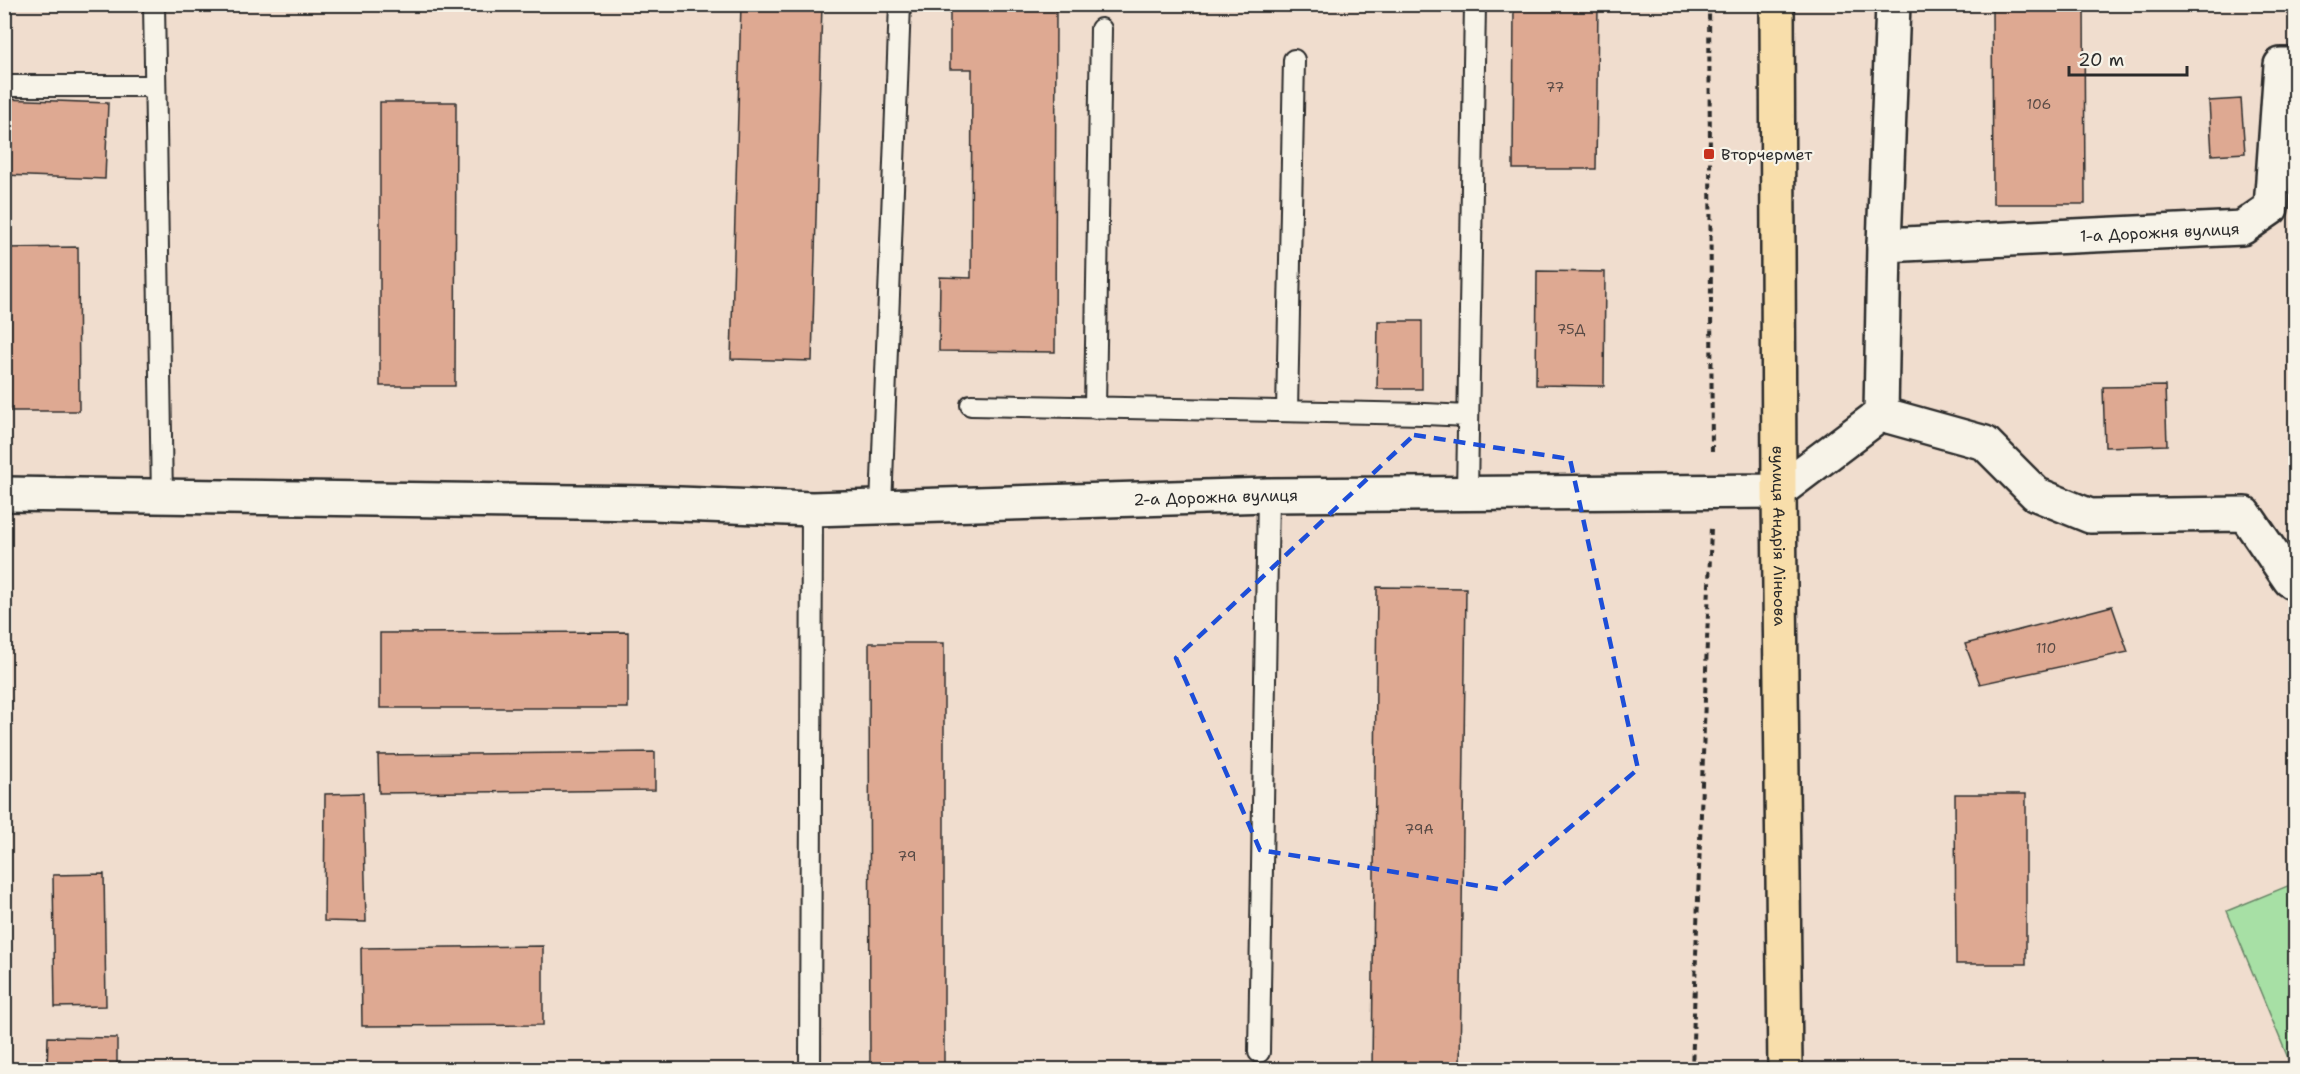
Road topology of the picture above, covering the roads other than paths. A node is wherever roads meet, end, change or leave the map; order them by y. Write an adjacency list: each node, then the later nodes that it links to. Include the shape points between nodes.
1 (154, 4): 10 (lane)
2 (900, 4): 22 (lane)
3 (1475, 4): 16 (lane)
4 (1777, 4): 17 (main road, вулиця Андрія Ліньова)
5 (1893, 4): 11 (street)
6 (1101, 29): 13 (lane)
7 (1294, 60): 14 (lane)
8 (2295, 64): 11 (street, 1-а Дорожня вулиця, via 2281,64 2271,208 2242,228)
9 (4, 86): 10 (lane)
10 (155, 86): 21 (lane)
11 (1884, 245): 15 (street)
12 (971, 405): 13 (lane)
13 (1095, 408): 14 (lane)
14 (1287, 411): 16 (lane)
15 (1881, 414): 17 (street); 24 (street, via 1986,443 2036,494 2090,516 2245,514)
16 (1468, 416): 18 (lane)
17 (1779, 491): 18 (street, 2-а Дорожна вулиця); 27 (main road, вулиця Андрія Ліньова)
18 (1467, 493): 20 (street, 2-а Дорожна вулиця)
19 (4, 494): 21 (street, 2-а Дорожна вулиця)
20 (1268, 495): 22 (street, 2-а Дорожна вулиця); 25 (lane)
21 (162, 497): 23 (street, 2-а Дорожна вулиця, via 653,503)
22 (881, 507): 23 (street, 2-а Дорожна вулиця)
23 (812, 509): 26 (lane)
24 (2295, 584)
25 (1259, 1052)
26 (810, 1070)
27 (1785, 1070)

